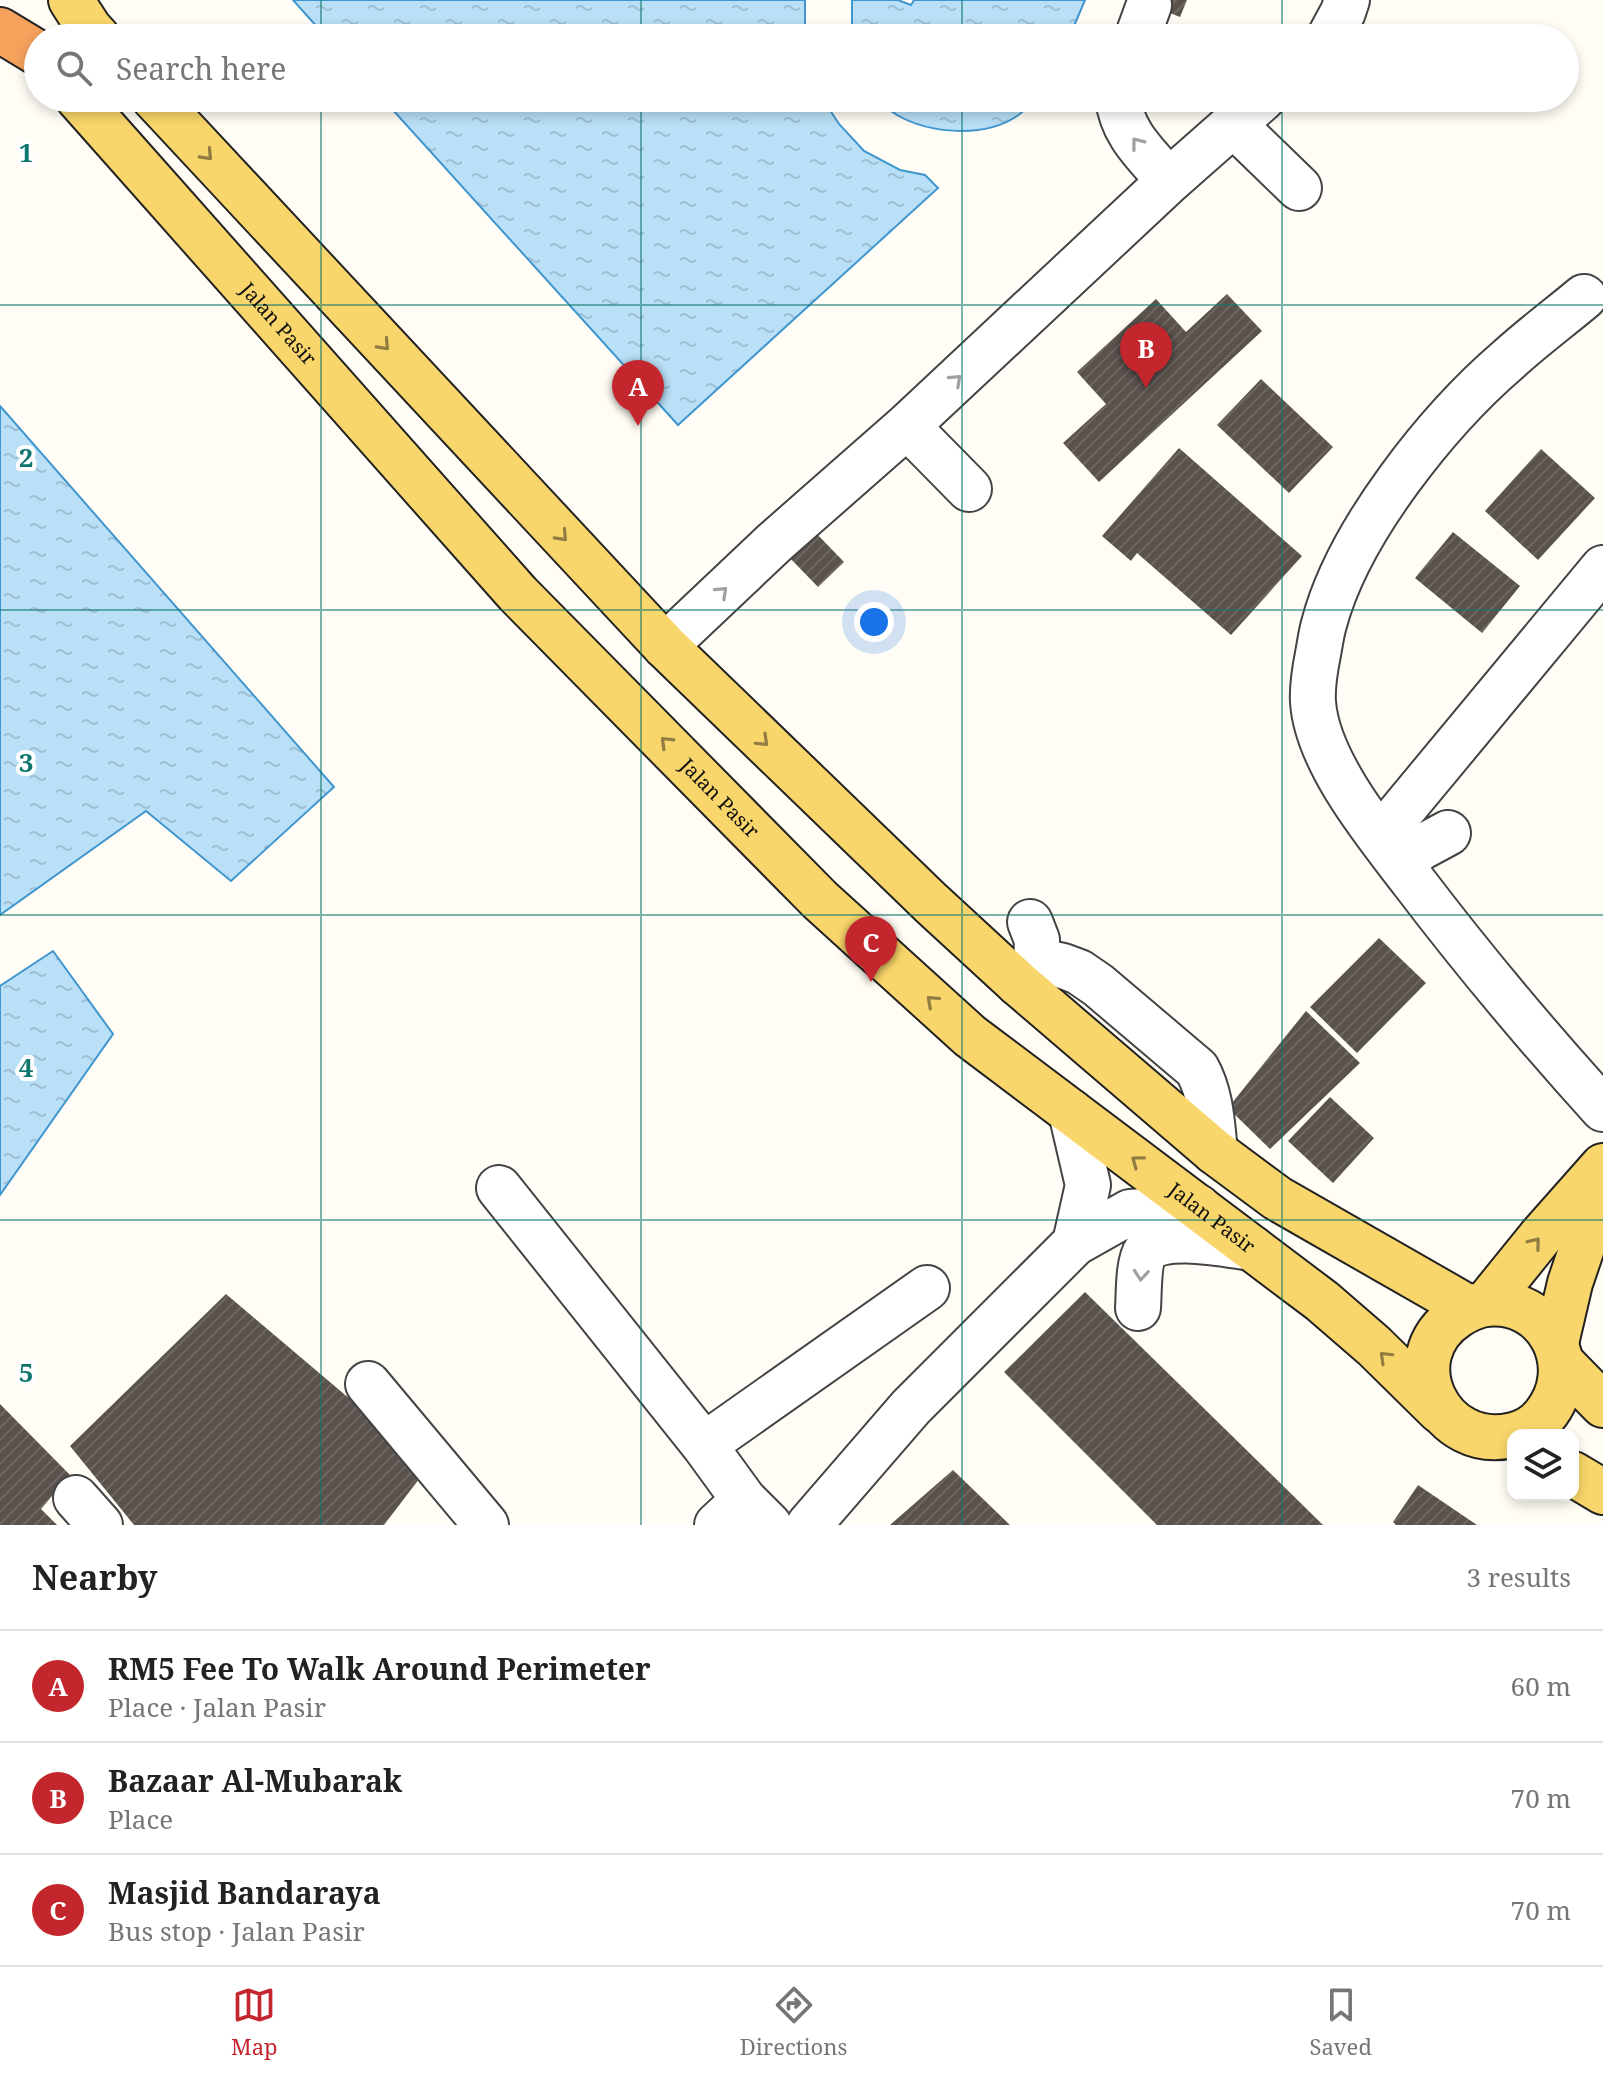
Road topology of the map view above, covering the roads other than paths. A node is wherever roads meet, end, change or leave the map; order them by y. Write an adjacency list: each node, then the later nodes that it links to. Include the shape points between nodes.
1 (71, 0): 4 (main road)
2 (1347, 0): 5 (street)
3 (0, 10): 7 (main road)
4 (86, 24)
5 (1337, 24)
6 (0, 30): 8 (highway)
7 (24, 37)
8 (24, 45)
9 (90, 112): 26 (main road, Jalan Pasir, one-way to 9, via 970,1036 820,900 518,594)
10 (167, 112): 20 (main road, one-way to 20)
11 (1120, 112): 14 (street, one-way to 11, via 1130,136)
12 (1247, 112): 14 (street)
13 (1249, 112): 15 (street)
14 (1169, 181): 17 (street, one-way to 14)
15 (1299, 188)
16 (1584, 297): 22 (street, via 1454,412 1406,471 1362,535 1324,623 1313,702 1319,732 1342,782)
17 (907, 426): 18 (street); 20 (street, one-way to 17)
18 (969, 489)
19 (1603, 568): 22 (street)
20 (665, 646): 24 (main road, one-way to 24, via 931,903)
21 (1448, 833): 22 (street, via 1422,847)
22 (1390, 850): 25 (street, via 1467,952)
23 (1030, 922): 24 (street, via 1037,940)
24 (1027, 974): 34 (main road, via 1215,1152 1277,1198)
25 (1603, 1109)
26 (1071, 1112): 30 (main road, Jalan Pasir, one-way to 26); 31 (street, via 1088,1185)
27 (1603, 1166): 34 (main road, one-way to 27)
28 (1603, 1186): 36 (main road, via 1570,1283)
29 (499, 1188): 41 (street)
30 (1198, 1207): 31 (street, via 1130,1212); 32 (main road, Jalan Pasir)
31 (1075, 1243): 46 (street, via 911,1407)
32 (1252, 1248): 35 (street, one-way to 35, via 1193,1240 1158,1243 1142,1261); 39 (main road, Jalan Pasir, one-way to 32, via 1374,1346)
33 (927, 1288): 41 (street)
34 (1478, 1306): 36 (main road, via 1508,1305 1528,1312 1544,1326); 39 (main road, via 1449,1322 1434,1341 1427,1365)
35 (1138, 1308)
36 (1559, 1353): 38 (main road); 40 (main road, via 1561,1385 1553,1405 1539,1421)
37 (368, 1384): 45 (street)
38 (1603, 1405)
39 (1440, 1411): 40 (main road, via 1457,1427)
40 (1504, 1439)
41 (704, 1445): 44 (street)
42 (1579, 1478): 43 (main road)
43 (1603, 1492)
44 (744, 1517)
45 (486, 1525)
46 (809, 1525)

